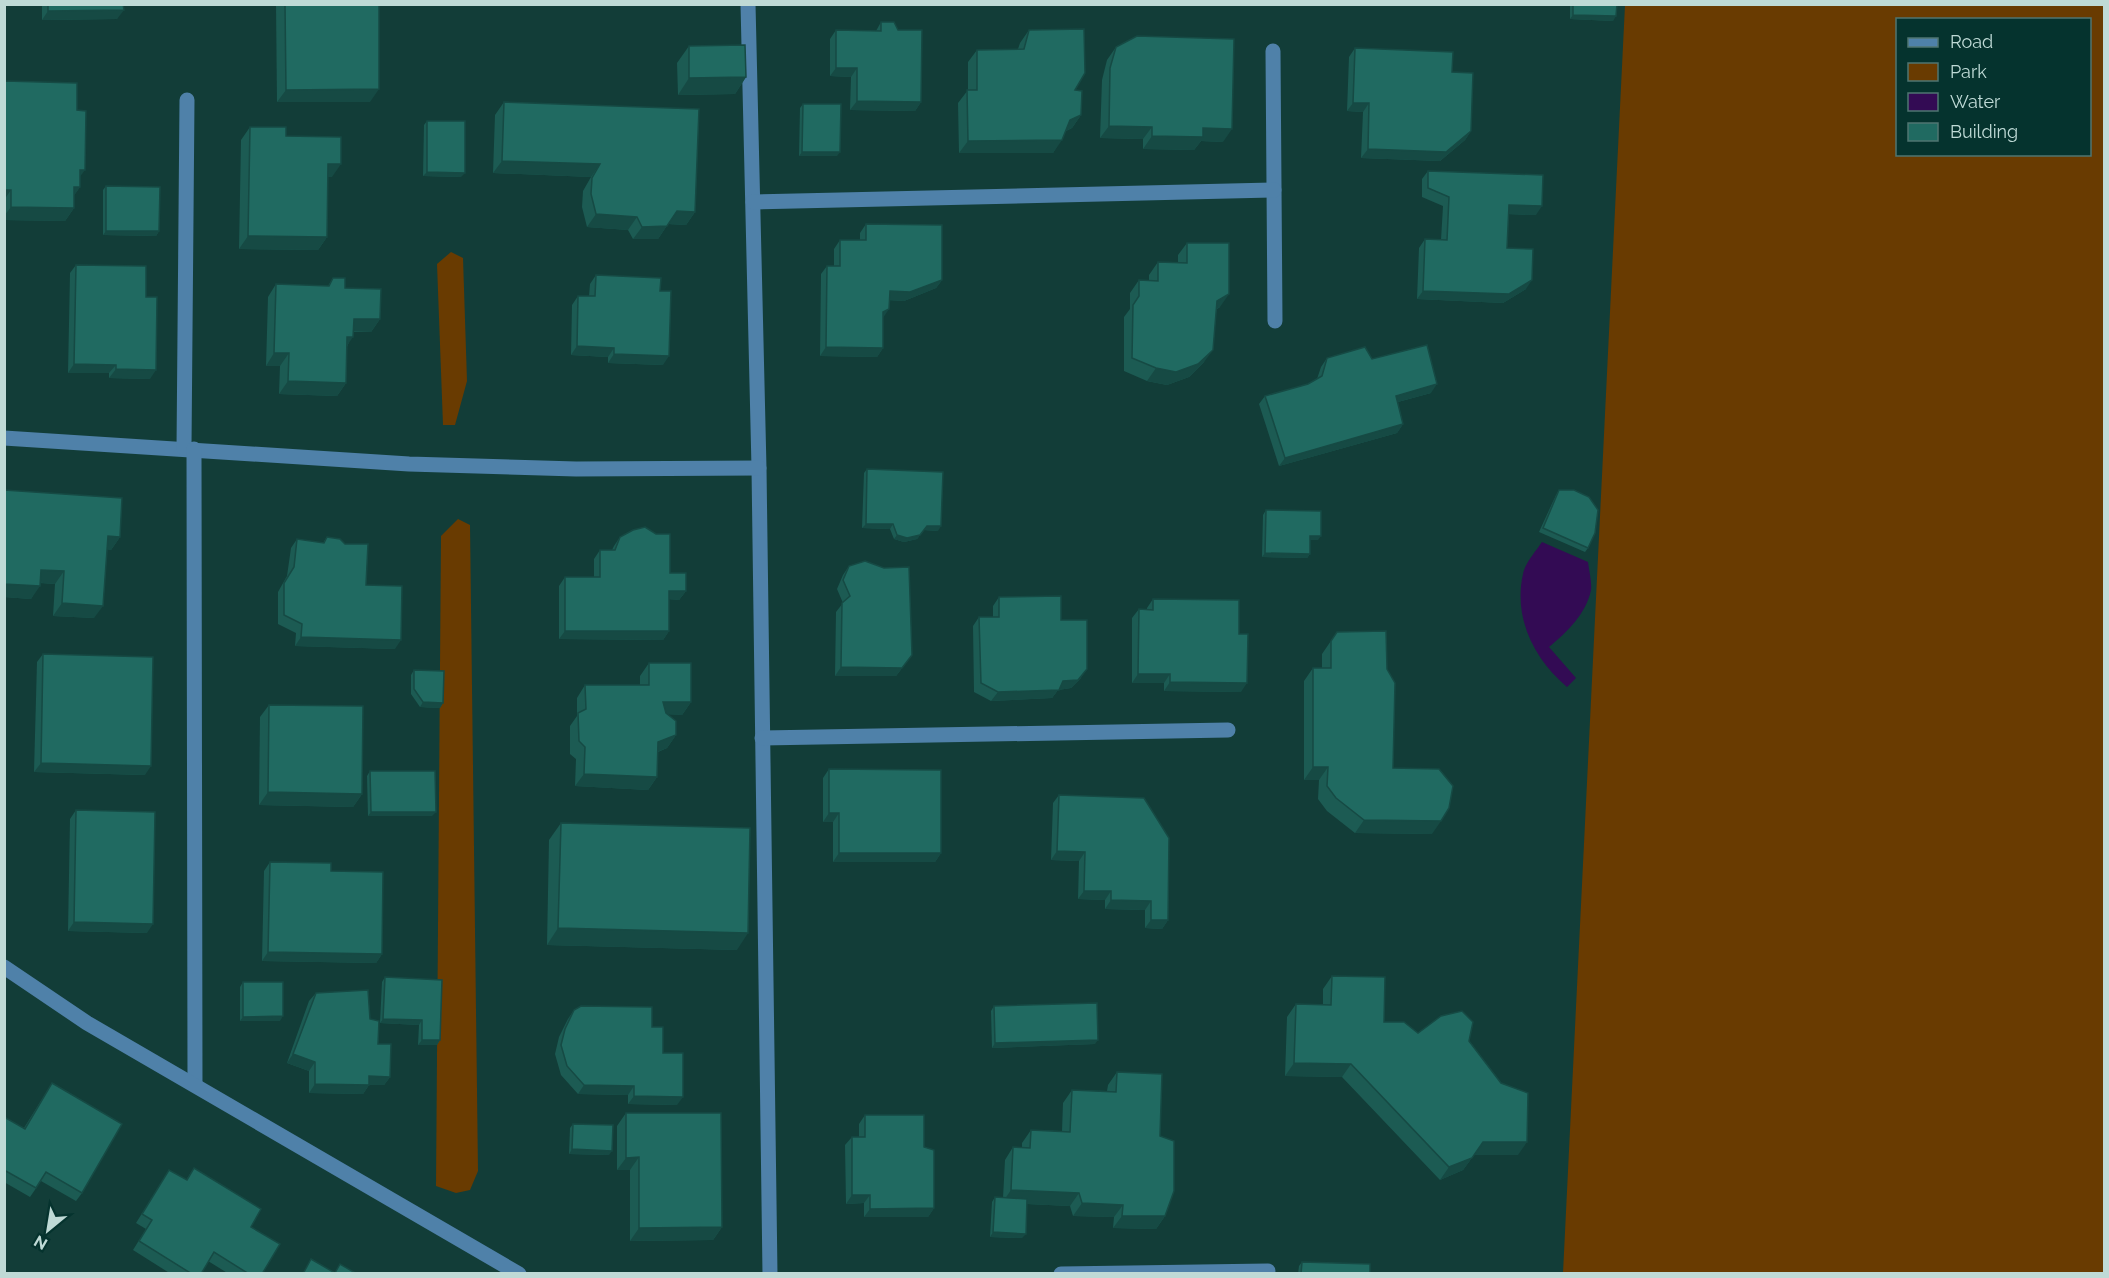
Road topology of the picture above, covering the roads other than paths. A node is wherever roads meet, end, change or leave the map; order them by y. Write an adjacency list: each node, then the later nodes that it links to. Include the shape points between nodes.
1 (748, 4): 5 (street)
2 (1273, 51): 4 (street)
3 (187, 100): 8 (street)
4 (1274, 190): 5 (street); 6 (street)
5 (753, 202): 9 (street)
6 (1275, 321)
7 (4, 438): 8 (street)
8 (189, 449): 9 (street, via 409,464 576,469); 13 (street)
9 (759, 468): 11 (street)
10 (1228, 730): 11 (street)
11 (762, 738): 16 (street)
12 (4, 966): 13 (street, via 87,1023)
13 (195, 1084): 15 (street)
14 (1268, 1271): 17 (street)
15 (519, 1274)
16 (770, 1274)
17 (1061, 1274)

